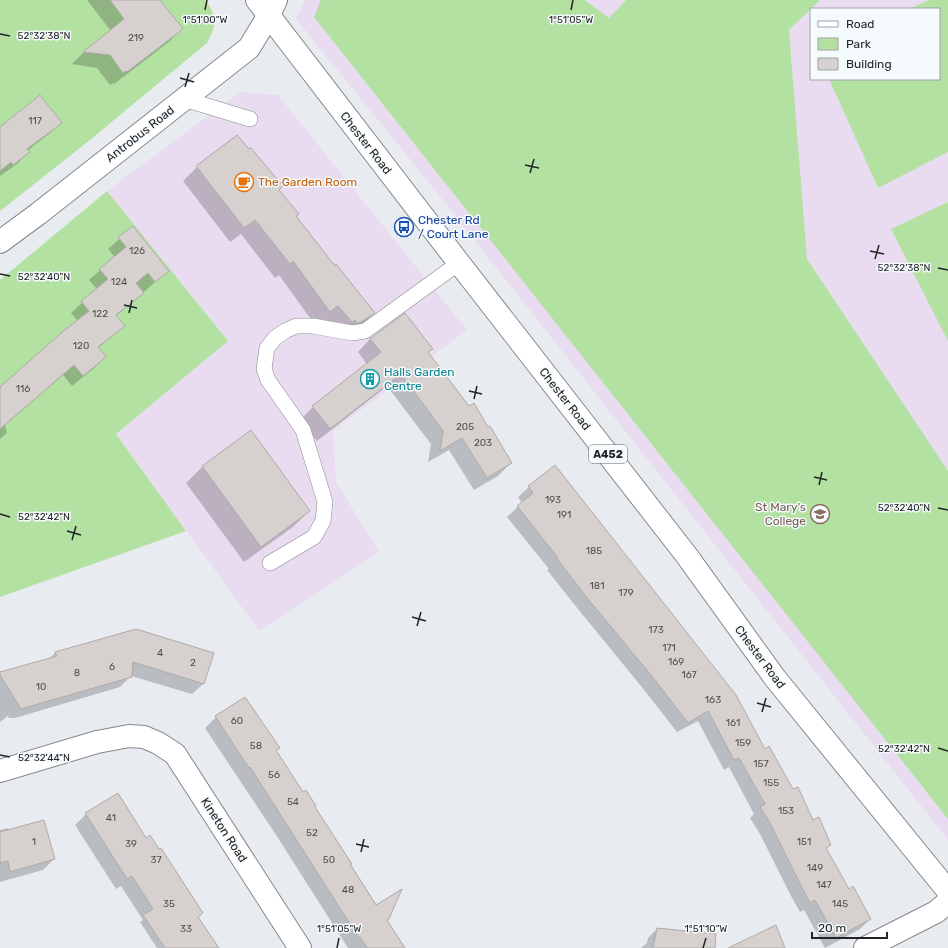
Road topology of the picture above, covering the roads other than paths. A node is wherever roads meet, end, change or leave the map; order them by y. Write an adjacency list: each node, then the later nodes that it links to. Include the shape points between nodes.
1 (267, 5): 2 (main road, Antrobus Road, via 249,48); 5 (main road, Chester Road / A452)
2 (184, 99): 3 (lane); 4 (main road, Antrobus Road)
3 (250, 119)
4 (0, 242)
5 (459, 263): 6 (lane, via 365,330 352,333 296,326 275,338 267,348 264,369 268,380 303,430 325,502 323,521 314,537); 8 (main road, Chester Road / A452, via 682,550 775,678)
6 (270, 563)
7 (0, 772): 10 (main road, Kineton Road, via 98,742 129,736 144,737 158,743 175,754)
8 (948, 891)
9 (948, 902): 11 (main road, via 936,912)
10 (300, 948)
11 (865, 948)

